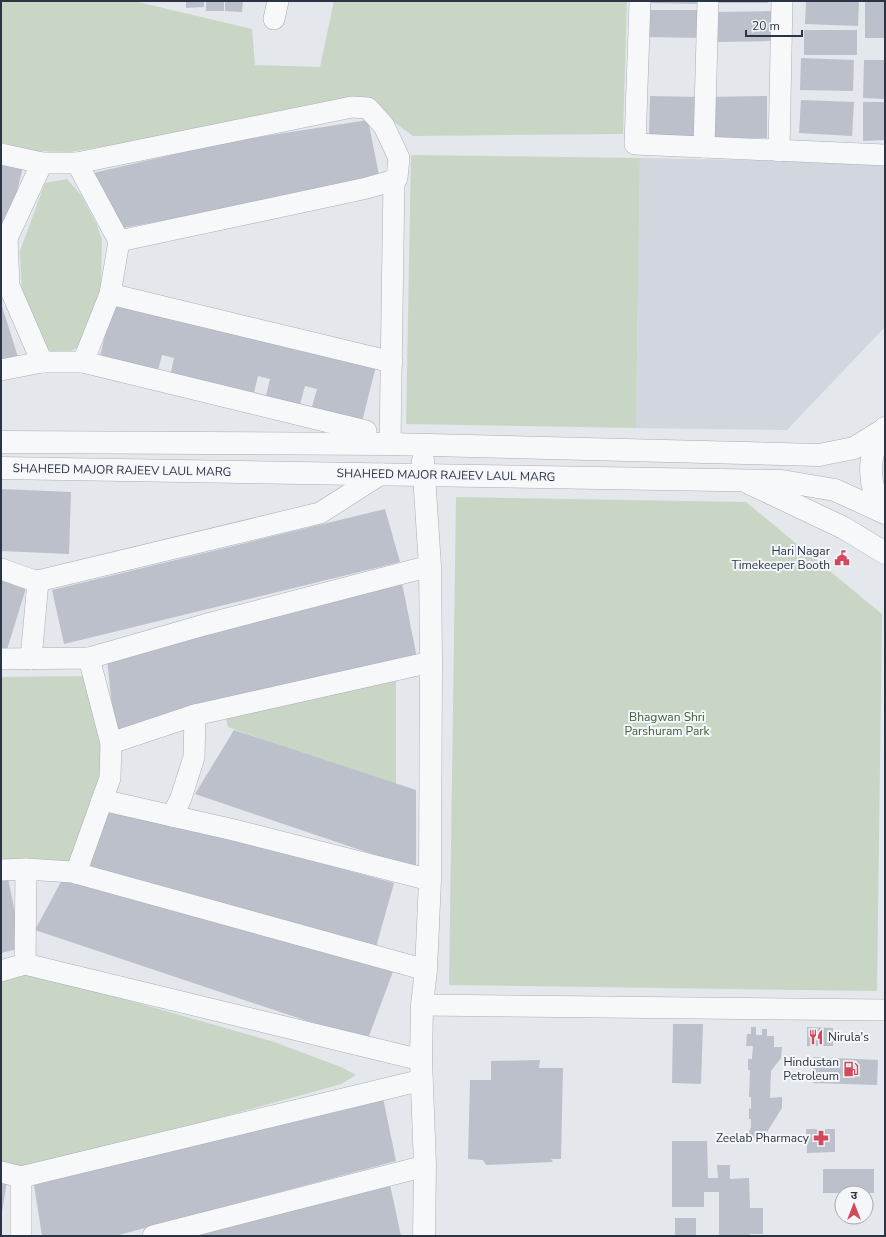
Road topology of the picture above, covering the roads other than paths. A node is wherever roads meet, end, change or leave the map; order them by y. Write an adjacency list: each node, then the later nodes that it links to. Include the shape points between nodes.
1 (640, 1): 4 (street, via 635,144)
2 (708, 1): 4 (street)
3 (782, 1): 5 (street)
4 (704, 147): 5 (street)
5 (779, 151): 7 (street)
6 (1, 154): 8 (street)
7 (885, 155)
8 (42, 163): 9 (street); 11 (street)
9 (77, 163): 10 (street, via 360,107 368,108 384,126 399,158 397,178); 12 (street)
10 (394, 180): 12 (street); 17 (street)
11 (4, 237): 13 (street)
12 (120, 241): 14 (street)
13 (5, 286): 15 (street)
14 (110, 294): 16 (street); 17 (street)
15 (42, 362): 16 (street); 18 (street)
16 (83, 362): 20 (street)
17 (392, 362): 22 (street)
18 (1, 370)
19 (884, 429): 23 (street, via 854,448 819,455); 28 (street, via 874,448 871,468 874,488)
20 (366, 431)
21 (1, 442): 22 (street)
22 (390, 444): 23 (street)
23 (422, 445): 26 (street)
24 (1, 468): 25 (street, SHAHEED MAJOR RAJEEV LAUL MARG)
25 (382, 474): 26 (street, SHAHEED MAJOR RAJEEV LAUL MARG); 33 (street, via 320,513)
26 (424, 475): 27 (street, SHAHEED MAJOR RAJEEV LAUL MARG); 31 (street)
27 (744, 480): 29 (street, SHAHEED MAJOR RAJEEV LAUL MARG, via 782,481 835,490); 30 (street, via 844,528)
28 (885, 509)
29 (885, 513)
30 (885, 553)
31 (430, 566): 34 (street); 37 (street)
32 (1, 569): 33 (street)
33 (38, 581): 35 (street)
34 (88, 658): 35 (street); 39 (street)
35 (31, 659): 36 (street)
36 (1, 660)
37 (431, 662): 38 (street); 45 (street)
38 (196, 715): 39 (street); 41 (street, via 194,757 181,798)
39 (111, 743): 40 (street, via 110,778)
40 (102, 800): 41 (street); 44 (street)
41 (172, 816): 45 (street)
42 (26, 869): 43 (street); 44 (street); 46 (street)
43 (1, 870)
44 (76, 873): 47 (street)
45 (430, 880): 47 (street)
46 (25, 964): 48 (street); 51 (street)
47 (426, 970): 49 (street)
48 (1, 971)
49 (422, 1005): 50 (street); 51 (street)
50 (885, 1010)
51 (421, 1070): 52 (street); 54 (street)
52 (425, 1166): 56 (street); 57 (street)
53 (1, 1172): 54 (street)
54 (22, 1178): 55 (street)
55 (21, 1236)
56 (153, 1236)
57 (424, 1236)

